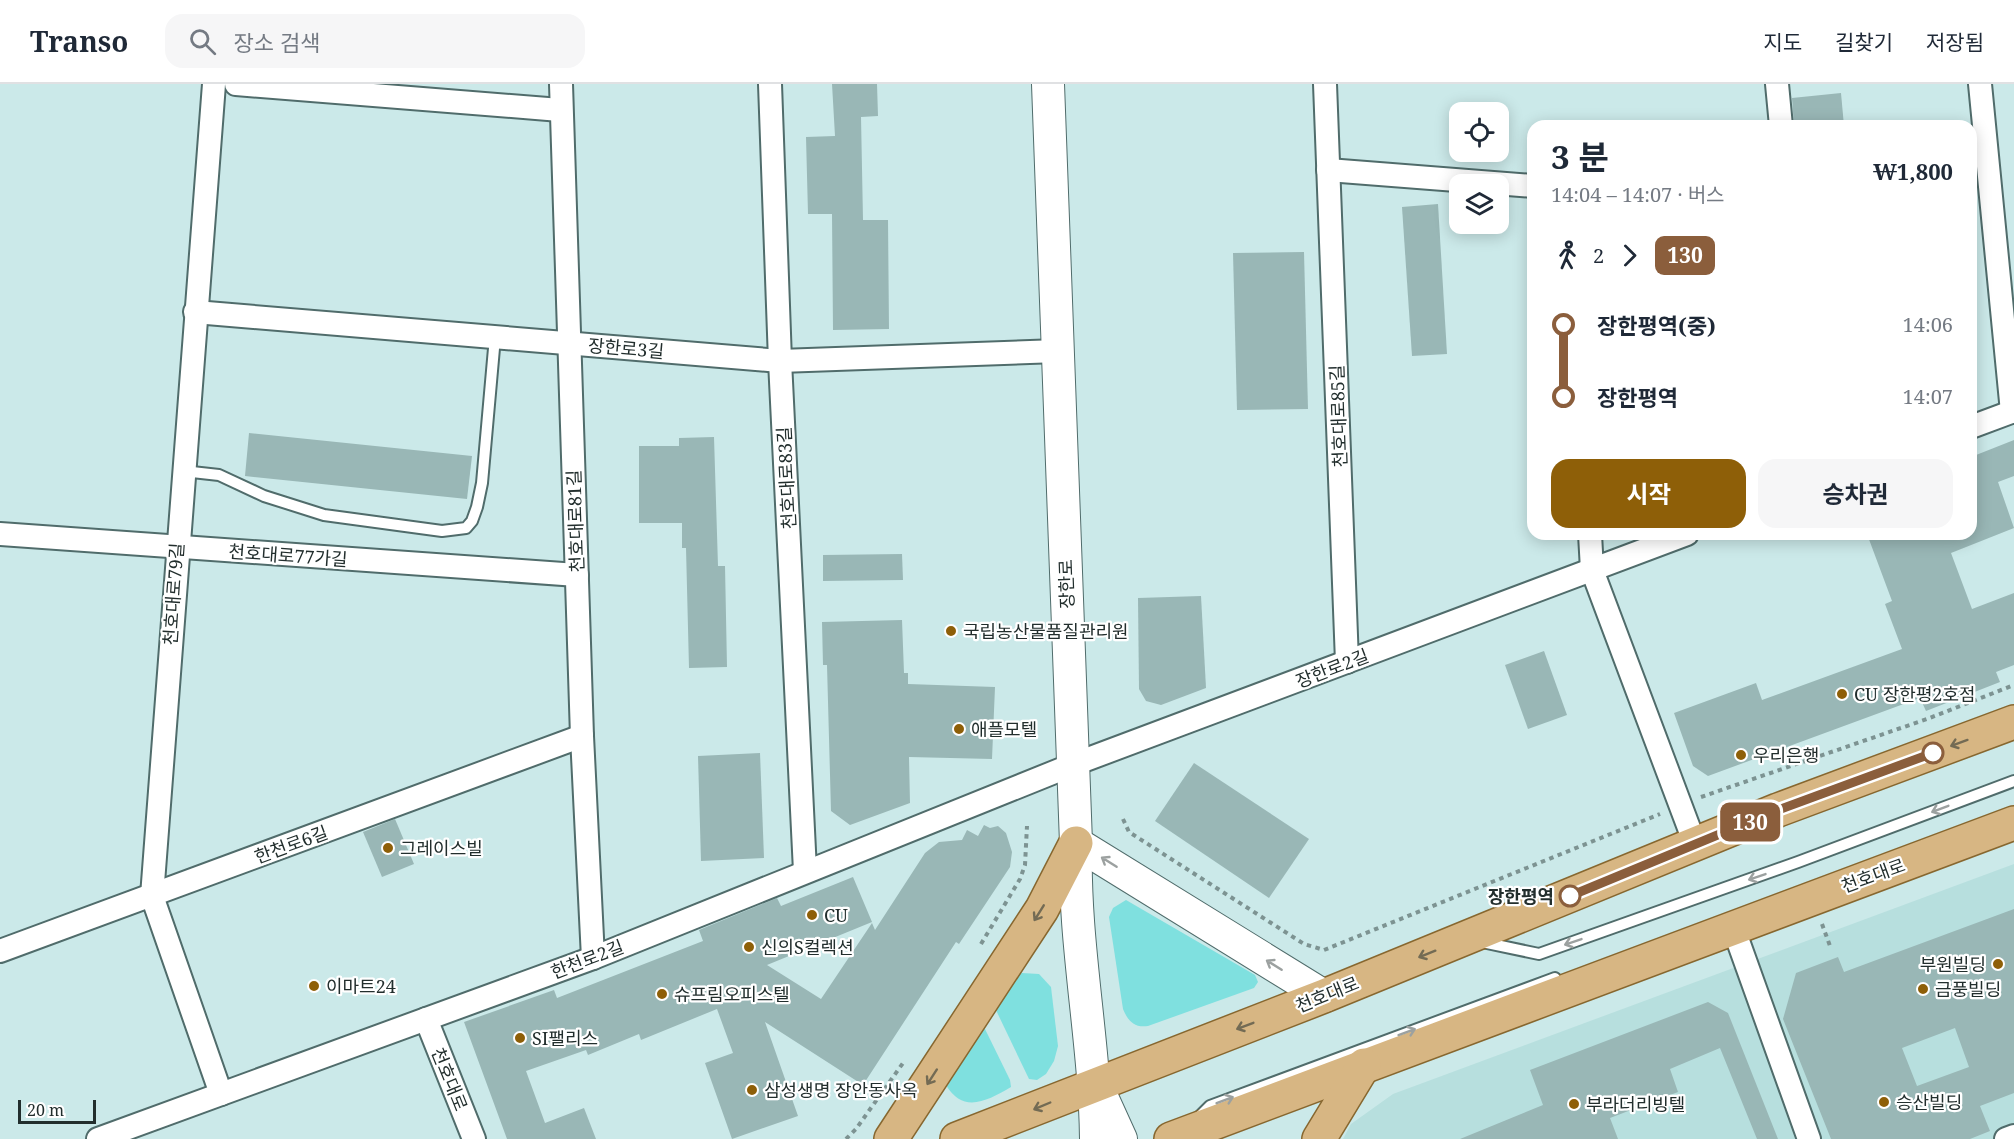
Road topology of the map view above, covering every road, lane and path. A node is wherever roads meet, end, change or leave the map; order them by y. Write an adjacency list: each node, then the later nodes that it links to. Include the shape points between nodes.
1 (214, 84): 13 (street, 천호대로79길)
2 (236, 84): 9 (street)
3 (561, 84): 9 (street, 천호대로81길)
4 (770, 84): 17 (street, 천호대로83길)
5 (1048, 84): 16 (street, 장한로)
6 (1325, 84): 11 (street, 천호대로85길)
7 (1777, 84): 10 (street)
8 (1980, 84): 18 (street)
9 (560, 110): 15 (street, 천호대로81길)
10 (1780, 120)
11 (1329, 170): 12 (street); 27 (street, 천호대로85길)
12 (1527, 186)
13 (195, 312): 14 (street, 장한로3길); 20 (street, 천호대로79길)
14 (495, 337): 15 (street, 장한로3길); 20 (lane, via 482,483 477,507 466,528 442,531 324,515 256,493 219,476)
15 (568, 343): 17 (street, 장한로3길); 26 (street, 천호대로81길)
16 (1058, 351): 17 (street, 장한로3길); 31 (street, 장한로)
17 (780, 361): 40 (street, 천호대로83길)
18 (2013, 412): 19 (street)
19 (1977, 426)
20 (183, 471): 24 (street, 천호대로79길)
21 (0, 534): 24 (street, 천호대로77가길)
22 (1590, 540): 25 (street)
23 (1672, 540): 25 (street, 장한로2길)
24 (177, 548): 26 (street, 천호대로77가길); 41 (street, 천호대로79길)
25 (1592, 570): 27 (street, 장한로2길); 39 (street)
26 (576, 575): 30 (street, 천호대로81길)
27 (1347, 662): 31 (street, 장한로2길)
28 (2014, 686): 33 (path, via 1706,796)
29 (2014, 723): 39 (main road, 천호대로, one-way to 39)
30 (582, 736): 41 (street, 한천로6길); 46 (street, 천호대로81길)
31 (1072, 765): 38 (street, 장한로); 40 (street, 한천로2길)
32 (2014, 780): 43 (lane, one-way to 43, via 1539,954)
33 (1694, 795)
34 (1664, 808): 35 (path, via 1657,816 1324,950 1304,944 1130,832)
35 (1123, 819)
36 (2014, 823): 42 (main road, 천호대로)
37 (1027, 826): 44 (path, via 1020,879)
38 (1076, 843): 48 (street, one-way to 38); 52 (street, 장한로, via 1074,895); 59 (main road, one-way to 59, via 1042,909)
39 (1695, 844): 43 (main road, 천호대로)
40 (805, 872): 46 (street, 한천로2길)
41 (152, 896): 45 (street, 한천로6길); 53 (street, 천호대로79길)
42 (1733, 927): 51 (main road, 천호대로); 64 (street)
43 (1466, 938): 48 (main road, 천호대로, one-way to 48)
44 (980, 946)
45 (0, 951)
46 (592, 958): 49 (street, 한천로2길)
47 (1565, 974): 55 (lane, one-way to 47, via 1210,1106)
48 (1324, 996): 52 (main road, 천호대로, one-way to 52)
49 (426, 1019): 53 (street, 한천로2길); 57 (street, 천호대로)
50 (904, 1061): 58 (path)
51 (1364, 1065): 55 (main road, 천호대로); 63 (main road)
52 (1096, 1083): 60 (main road, 천호대로, one-way to 60); 61 (street, 장한로); 62 (street, 장한로)
53 (220, 1094): 56 (street, 한천로2길)
54 (2014, 1136): 65 (street)
55 (1175, 1137)
56 (98, 1139)
57 (474, 1139)
58 (846, 1139)
59 (891, 1139)
60 (957, 1139)
61 (1096, 1139)
62 (1121, 1139)
63 (1319, 1139)
64 (1809, 1139)
65 (2006, 1139)

